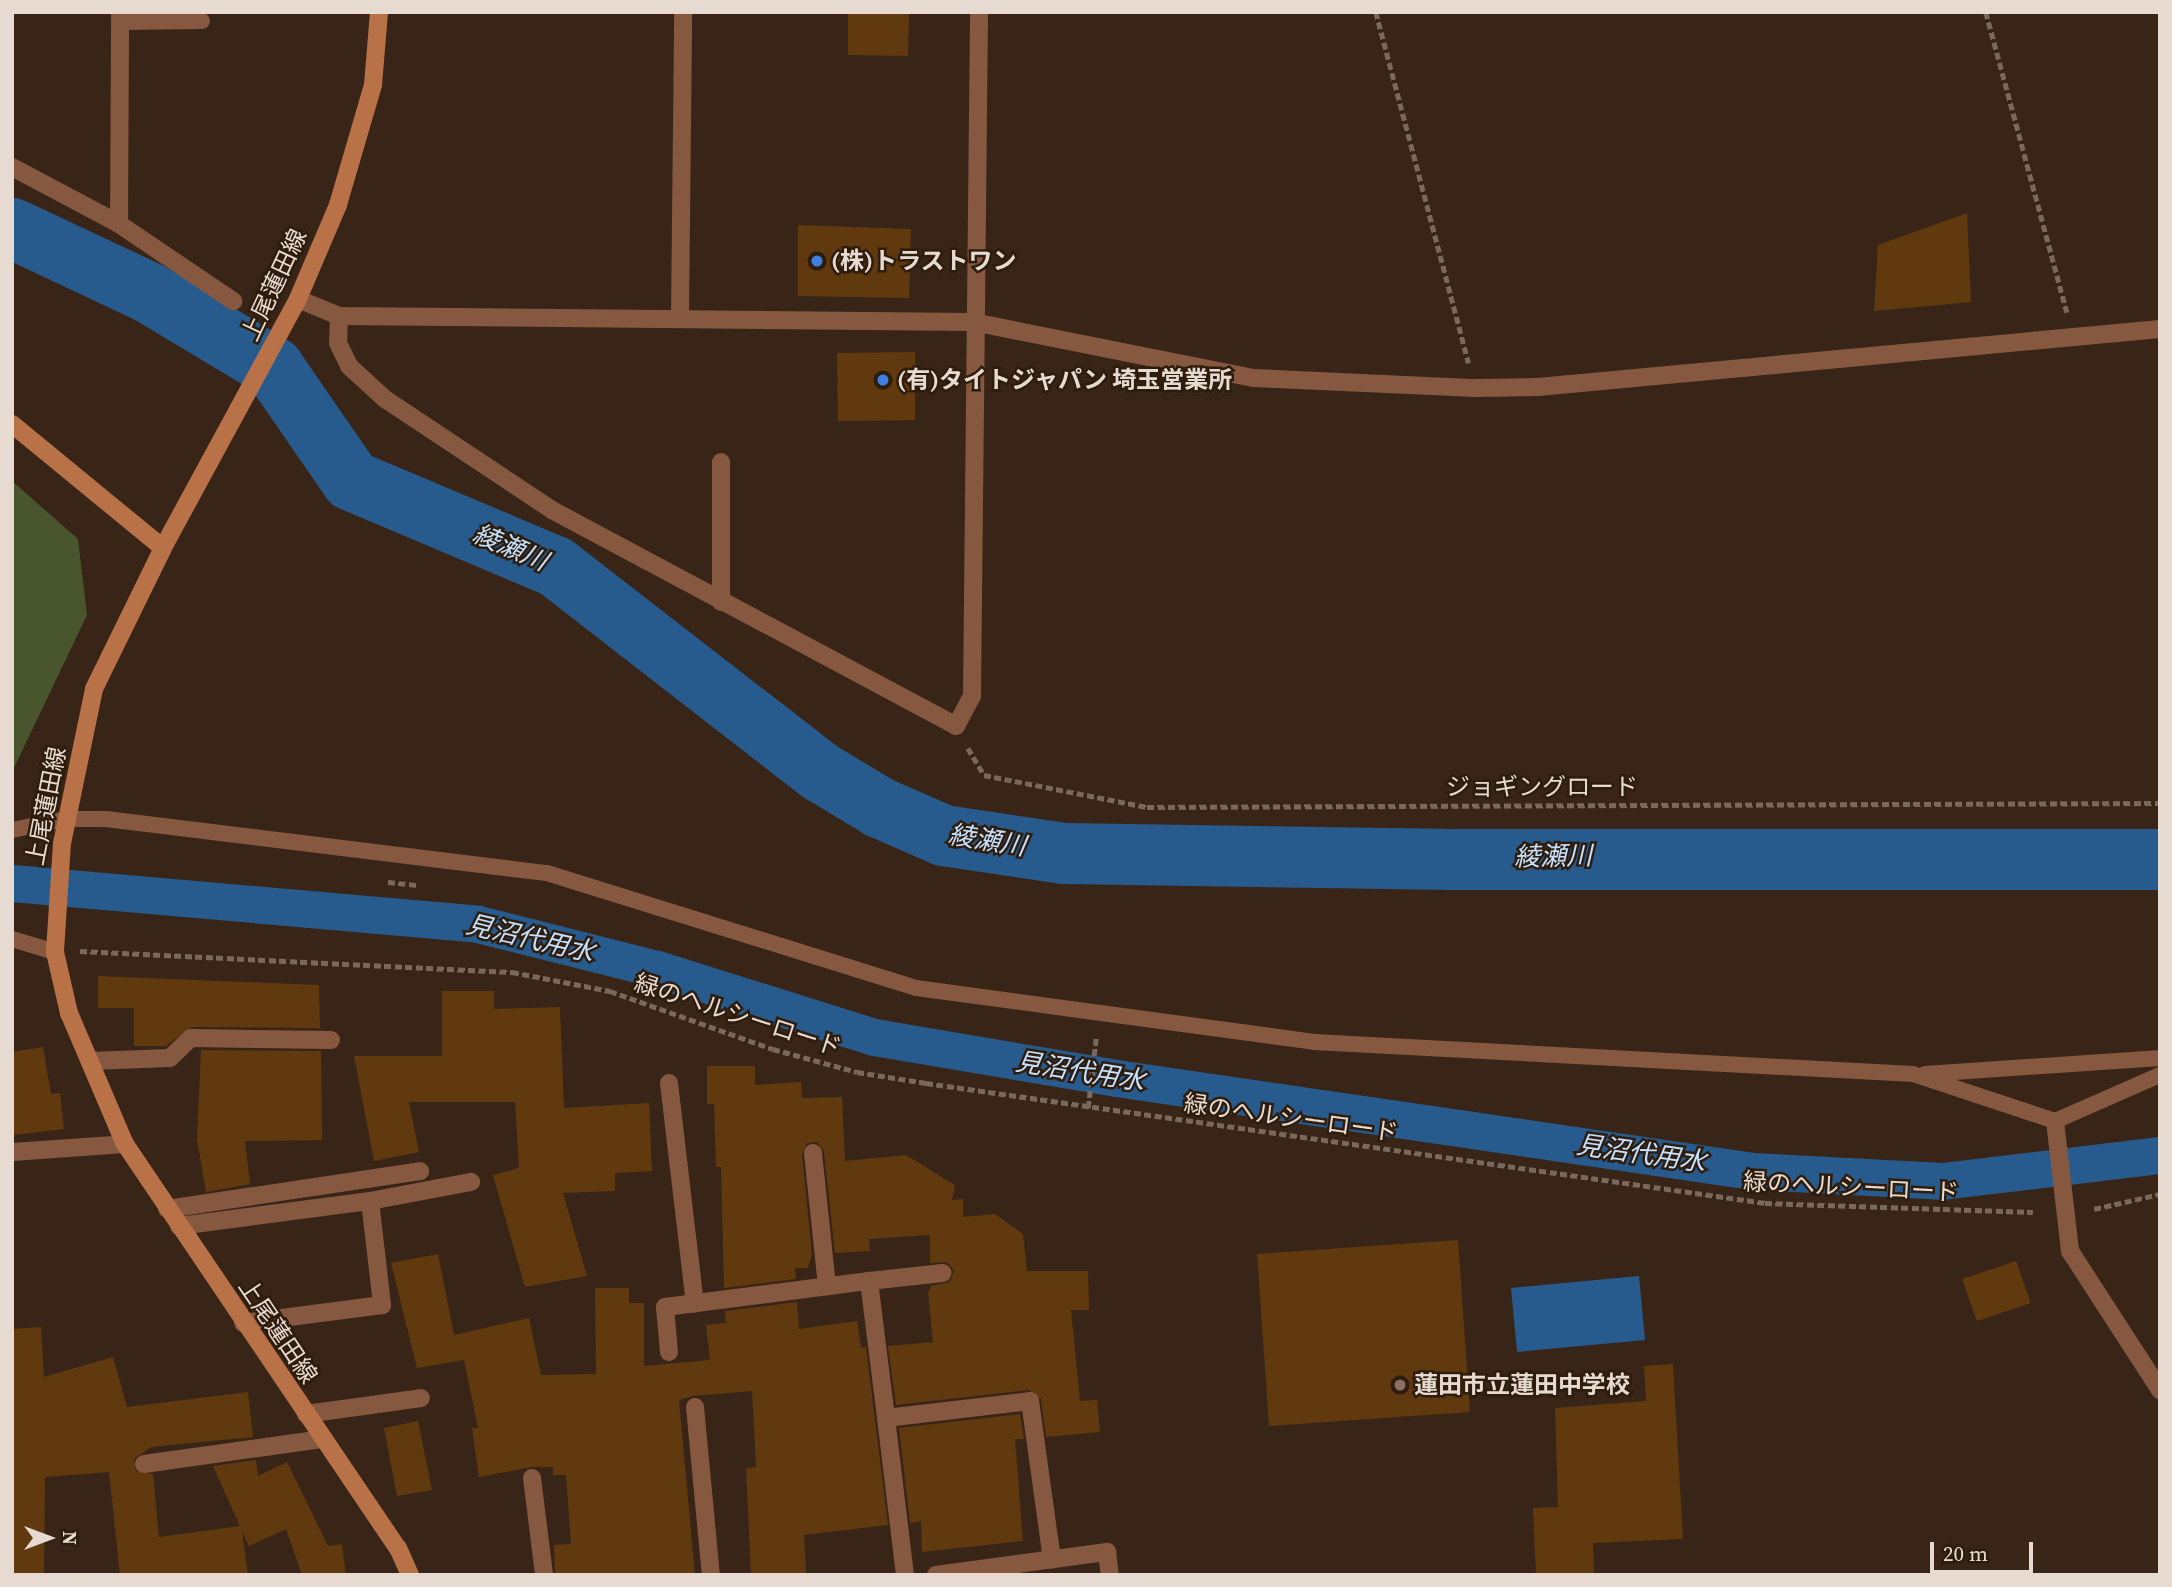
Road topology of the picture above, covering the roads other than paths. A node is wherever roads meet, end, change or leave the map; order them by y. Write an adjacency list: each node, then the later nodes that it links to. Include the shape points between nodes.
1 (379, 12): 8 (main road, 上尾蓮田線, via 373,85 338,205)
2 (683, 12): 11 (street)
3 (979, 12): 12 (street)
4 (120, 17): 5 (lane); 7 (street)
5 (202, 21)
6 (12, 167): 7 (street)
7 (119, 224): 9 (street)
8 (298, 299): 10 (street); 16 (main road, 上尾蓮田線)
9 (233, 301)
10 (339, 316): 11 (street); 17 (street, via 338,343 349,366 385,400 552,510)
11 (680, 316): 12 (street)
12 (973, 322): 13 (street, via 1253,378 1476,388 1538,387); 17 (street, via 972,696 956,726)
13 (2160, 329)
14 (12, 424): 16 (main road)
15 (722, 462): 17 (street)
16 (163, 548): 18 (main road, 上尾蓮田線, via 94,689)
17 (721, 603)
18 (66, 818): 19 (lane); 21 (main road, 上尾蓮田線); 25 (lane, via 547,873 916,988 1314,1042)
19 (12, 830)
20 (12, 939): 21 (lane)
21 (55, 943): 24 (main road, 上尾蓮田線, via 69,1013)
22 (331, 1040): 24 (street, via 191,1038 170,1058)
23 (2160, 1058): 25 (lane)
24 (90, 1061): 29 (main road, 上尾蓮田線)
25 (1913, 1074): 28 (lane)
26 (2160, 1075): 28 (lane)
27 (669, 1083): 40 (street)
28 (2055, 1121): 43 (street, via 2070,1251)
29 (125, 1143): 30 (street); 35 (main road, 上尾蓮田線)
30 (12, 1152)
31 (813, 1153): 39 (street)
32 (420, 1171): 35 (street)
33 (471, 1182): 34 (street)
34 (370, 1201): 36 (street); 41 (street, via 382,1305)
35 (167, 1209): 36 (main road, 上尾蓮田線)
36 (180, 1226): 41 (main road, 上尾蓮田線)
37 (943, 1273): 38 (street)
38 (869, 1281): 39 (street); 47 (street)
39 (827, 1286): 40 (street)
40 (695, 1303): 42 (street, via 665,1307)
41 (243, 1323): 46 (main road, 上尾蓮田線)
42 (669, 1352)
43 (2160, 1390)
44 (421, 1398): 46 (street)
45 (695, 1407): 55 (street)
46 (306, 1414): 48 (main road, 上尾蓮田線)
47 (887, 1418): 51 (street, via 1030,1401); 56 (street)
48 (323, 1439): 49 (street); 53 (main road, 上尾蓮田線, via 398,1548)
49 (144, 1464)
50 (532, 1478): 54 (street)
51 (1052, 1559): 52 (street); 58 (street, via 1107,1552)
52 (972, 1572): 57 (street)
53 (410, 1575)
54 (544, 1575)
55 (711, 1575)
56 (905, 1575)
57 (936, 1575)
58 (1110, 1575)

